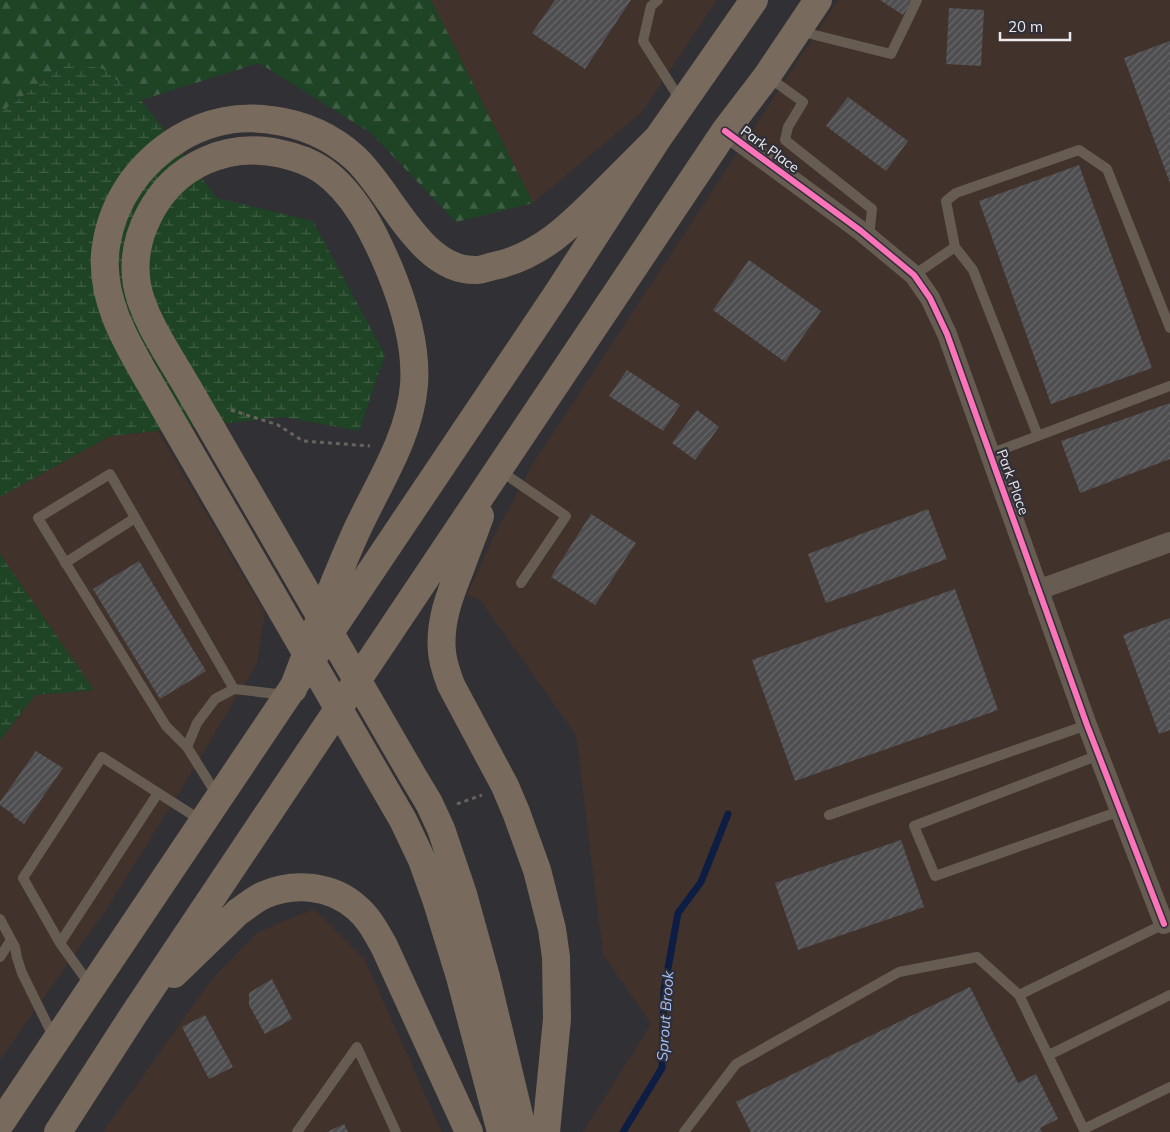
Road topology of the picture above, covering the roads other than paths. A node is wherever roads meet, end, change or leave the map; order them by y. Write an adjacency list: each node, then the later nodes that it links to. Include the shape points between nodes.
1 (658, 0): 7 (lane, via 651,6 643,41)
2 (754, 0): 7 (highway)
3 (818, 0): 5 (highway)
4 (917, 0): 5 (lane, via 891,54)
5 (798, 30): 6 (highway)
6 (767, 76): 8 (highway); 10 (lane, via 803,102 788,127 785,140 872,209)
7 (682, 103): 9 (highway)
8 (725, 131): 10 (street, Park Place); 17 (highway)
9 (658, 138): 24 (highway); 51 (highway, via 554,238 518,259 477,270 458,267 425,248 357,160 324,136 304,127 262,118 220,122 171,144 129,184 118,204 106,247 107,285 124,335 388,793 422,860 460,977)
10 (870, 238): 12 (street, Park Place)
11 (955, 247): 12 (lane); 13 (lane, via 946,201 956,192 1079,150 1107,169); 15 (lane, via 973,270)
12 (914, 275): 16 (street, Park Place, via 948,334)
13 (1170, 328)
14 (1170, 386): 15 (lane)
15 (1038, 436): 16 (lane)
16 (990, 454): 22 (street, Park Place)
17 (499, 469): 21 (lane, via 566,516); 41 (highway); 53 (highway, via 448,599 441,633 442,652 451,685 516,812 537,870 552,929 557,1019)
18 (135, 518): 20 (lane); 20 (lane, via 110,474 38,518); 23 (lane)
19 (1170, 542): 22 (street)
20 (65, 563): 26 (lane, via 166,726)
21 (521, 583)
22 (1038, 590): 25 (street, Park Place)
23 (234, 689): 24 (lane); 26 (lane, via 215,699 197,724)
24 (290, 692): 29 (highway); 52 (highway, via 332,588 356,532 407,422 414,364 404,308 388,266 373,234 347,193 322,170 305,160 268,150 250,150 204,160 168,186 142,228 136,265 137,285 143,306 160,339 188,388 414,778 429,803 441,829 486,977)
25 (1087, 726): 27 (street, Park Place); 31 (lane)
26 (187, 747): 29 (lane)
27 (1099, 755): 30 (street, Park Place); 30 (lane, via 914,826 935,876)
28 (158, 792): 32 (lane); 36 (lane); 36 (lane, via 102,757 23,878)
29 (219, 798): 32 (highway)
30 (1120, 811): 34 (street, Park Place)
31 (828, 815)
32 (203, 821): 38 (highway)
33 (0, 920): 35 (lane)
34 (1167, 922): 39 (lane)
35 (11, 940): 37 (lane); 42 (lane, via 22,973)
36 (60, 943): 38 (lane)
37 (0, 958)
38 (92, 988): 42 (highway)
39 (1019, 995): 43 (lane); 54 (lane, via 977,957 899,972 736,1064)
40 (1170, 995): 43 (lane)
41 (134, 1014): 47 (highway); 50 (highway, via 250,903 290,888 305,887 335,894 358,909 379,938)
42 (56, 1041): 45 (highway)
43 (1049, 1055): 46 (lane)
44 (1170, 1087): 46 (lane)
45 (4, 1114)
46 (1085, 1131)
47 (58, 1132)
48 (297, 1132): 49 (lane, via 357,1047)
49 (396, 1132)
50 (469, 1132)
51 (501, 1132)
52 (523, 1132)
53 (546, 1132)
54 (684, 1132)

